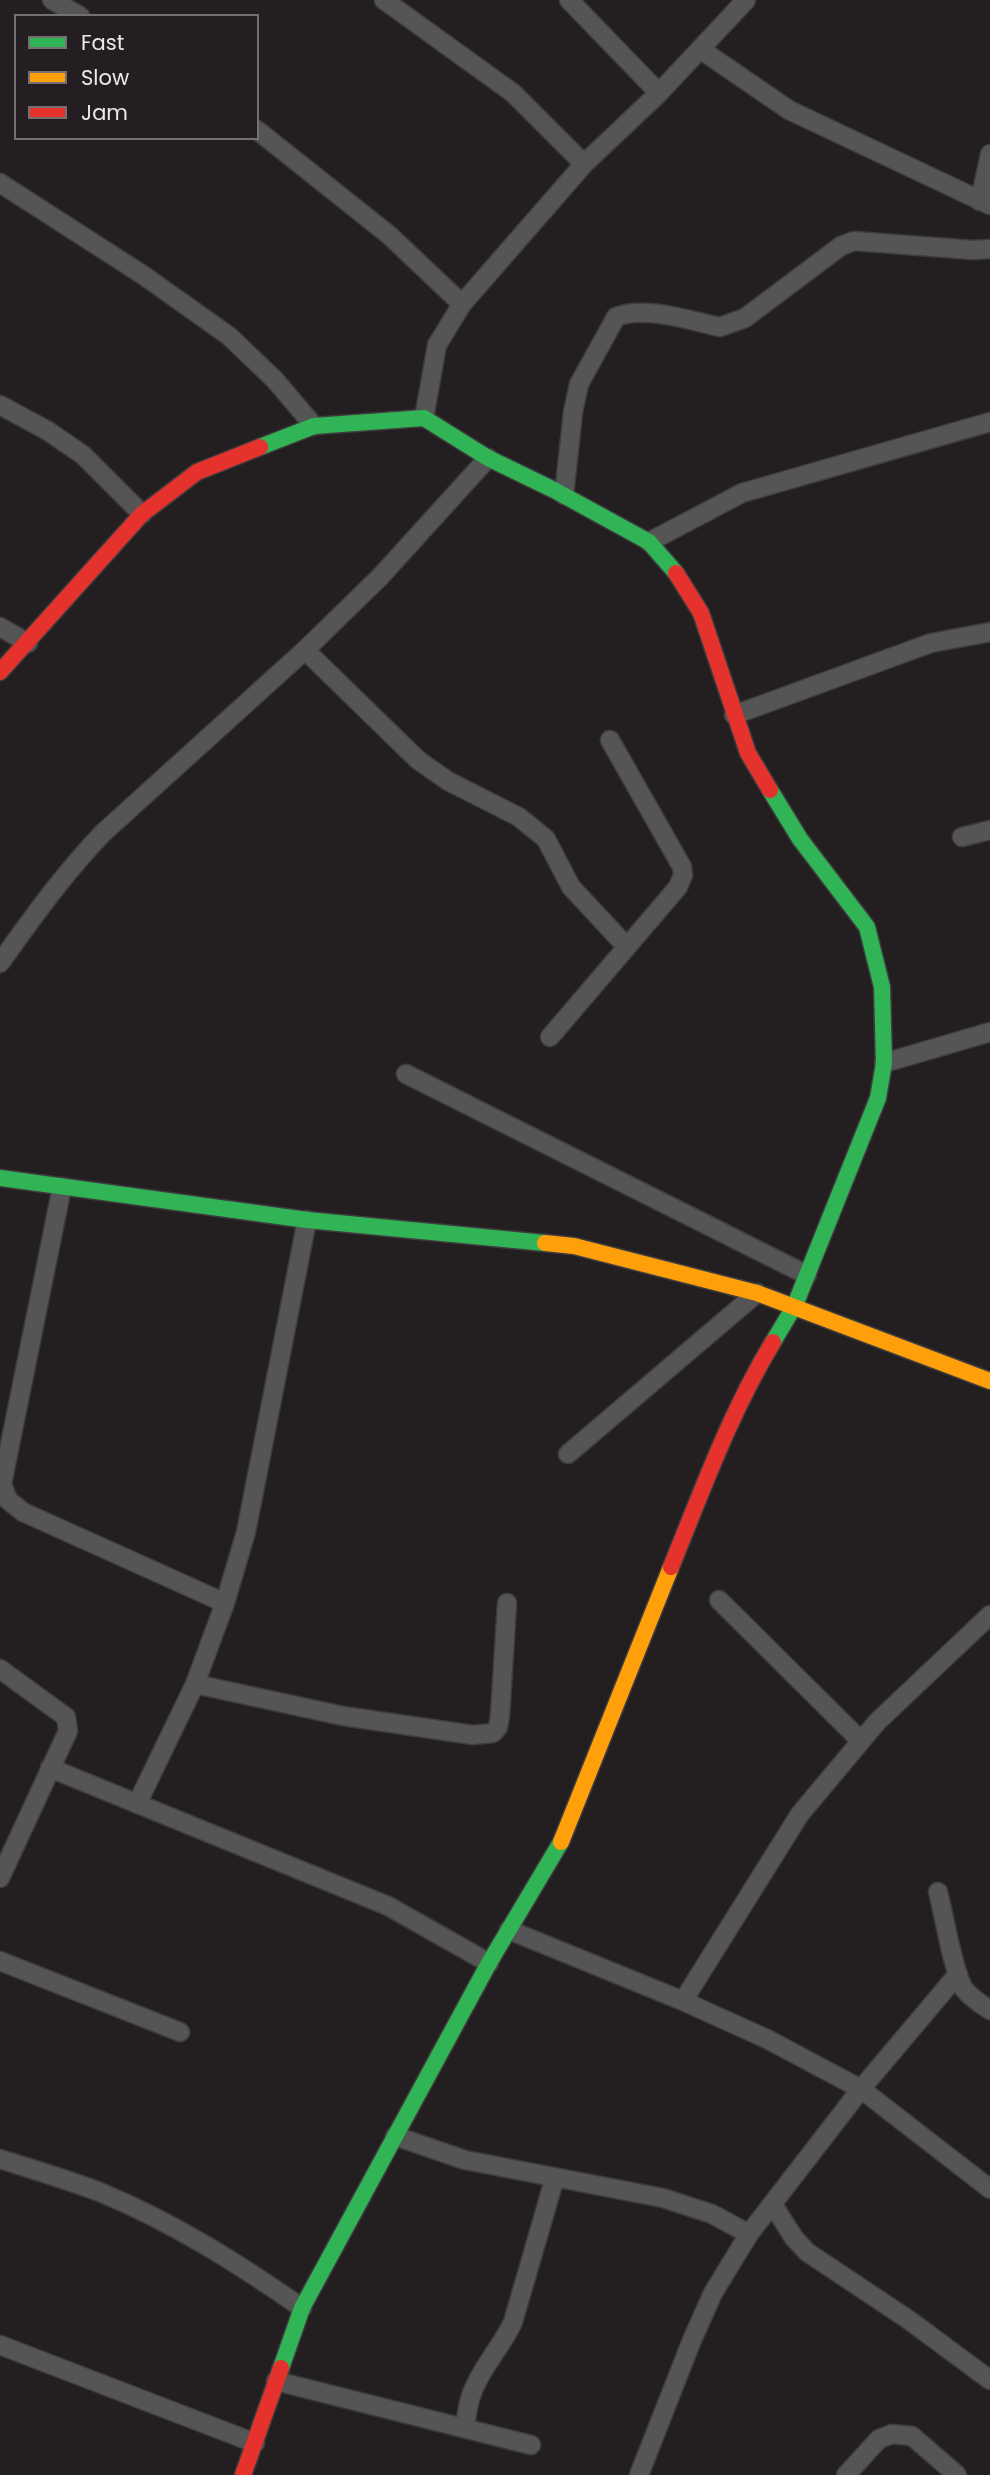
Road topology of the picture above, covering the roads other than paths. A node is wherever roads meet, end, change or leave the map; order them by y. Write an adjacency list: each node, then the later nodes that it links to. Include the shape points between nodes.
1 (52, 0): 5 (street)
2 (384, 0): 10 (street, via 513,93)
3 (569, 0): 7 (street)
4 (746, 0): 6 (street)
5 (76, 14)
6 (700, 49): 7 (street); 12 (street, via 789,110)
7 (659, 93): 10 (street)
8 (259, 132): 14 (street, via 389,235)
9 (990, 154): 12 (street)
10 (584, 164): 14 (street)
11 (0, 183): 18 (street, via 229,336)
12 (985, 203)
13 (990, 249): 20 (street, via 855,241 841,246 733,324 720,327 641,312 617,317 579,384)
14 (462, 304): 16 (street, via 437,345)
15 (0, 405): 21 (street, via 83,455)
16 (424, 418): 18 (street); 19 (street)
17 (990, 422): 22 (street, via 742,493)
18 (314, 426): 21 (street, via 197,472)
19 (488, 458): 20 (street); 26 (street, via 380,577)
20 (564, 495): 22 (street)
21 (142, 514): 25 (street)
22 (649, 542): 28 (street, via 701,613)
23 (0, 627): 25 (street)
24 (990, 632): 28 (street, via 931,643)
25 (27, 643): 27 (street)
26 (305, 650): 32 (street, via 418,760 447,781 519,817 546,839 571,887); 33 (street, via 78,858)
27 (0, 672)
28 (734, 715): 36 (street, via 748,753 800,839 867,927 882,987)
29 (611, 740): 32 (street, via 683,875 678,887)
30 (990, 830): 31 (street)
31 (962, 837)
32 (626, 946): 35 (street)
33 (0, 963)
34 (990, 1032): 36 (street)
35 (550, 1037)
36 (884, 1063): 41 (street, via 878,1098)
37 (406, 1074): 41 (street)
38 (0, 1178): 39 (street)
39 (62, 1187): 40 (street); 47 (street, via 2,1484 8,1500 23,1512)
40 (307, 1220): 42 (street, via 574,1246); 47 (street, via 246,1532)
41 (807, 1275): 43 (street)
42 (757, 1293): 43 (street); 45 (street)
43 (795, 1305): 44 (street); 57 (street, via 749,1382 718,1451 560,1844)
44 (989, 1379)
45 (568, 1454)
46 (719, 1600): 52 (street)
47 (225, 1603): 51 (street)
48 (506, 1603): 51 (street, via 500,1716 493,1733 473,1735 343,1716)
49 (990, 1615): 52 (street)
50 (0, 1669): 53 (street, via 66,1717 68,1731)
51 (195, 1684): 54 (street)
52 (860, 1741): 61 (street, via 800,1814)
53 (50, 1768): 54 (street); 55 (street)
54 (137, 1804): 59 (street, via 387,1906)
55 (0, 1878)
56 (938, 1892): 60 (street)
57 (509, 1930): 59 (street); 61 (street)
58 (0, 1961): 63 (street)
59 (489, 1963): 65 (street)
60 (958, 1974): 62 (street, via 963,1988); 64 (street)
61 (683, 2001): 64 (street)
62 (990, 2010)
63 (180, 2032)
64 (861, 2089): 68 (street); 69 (street)
65 (395, 2136): 67 (street, via 465,2160); 71 (street)
66 (0, 2159): 71 (street, via 102,2193 171,2226)
67 (555, 2176): 70 (street, via 663,2198 712,2214); 75 (street, via 513,2322 477,2382)
68 (990, 2189)
69 (773, 2205): 70 (street); 73 (street, via 807,2252)
70 (749, 2234): 79 (street, via 702,2316)
71 (302, 2308): 74 (street)
72 (0, 2345): 76 (street)
73 (990, 2380)
74 (276, 2381): 75 (street); 76 (street)
75 (465, 2427): 77 (street)
76 (255, 2443): 78 (street)
77 (531, 2445)
78 (243, 2475)
79 (639, 2475)
80 (846, 2475): 81 (street, via 878,2440 892,2434 912,2436)
81 (957, 2475)

